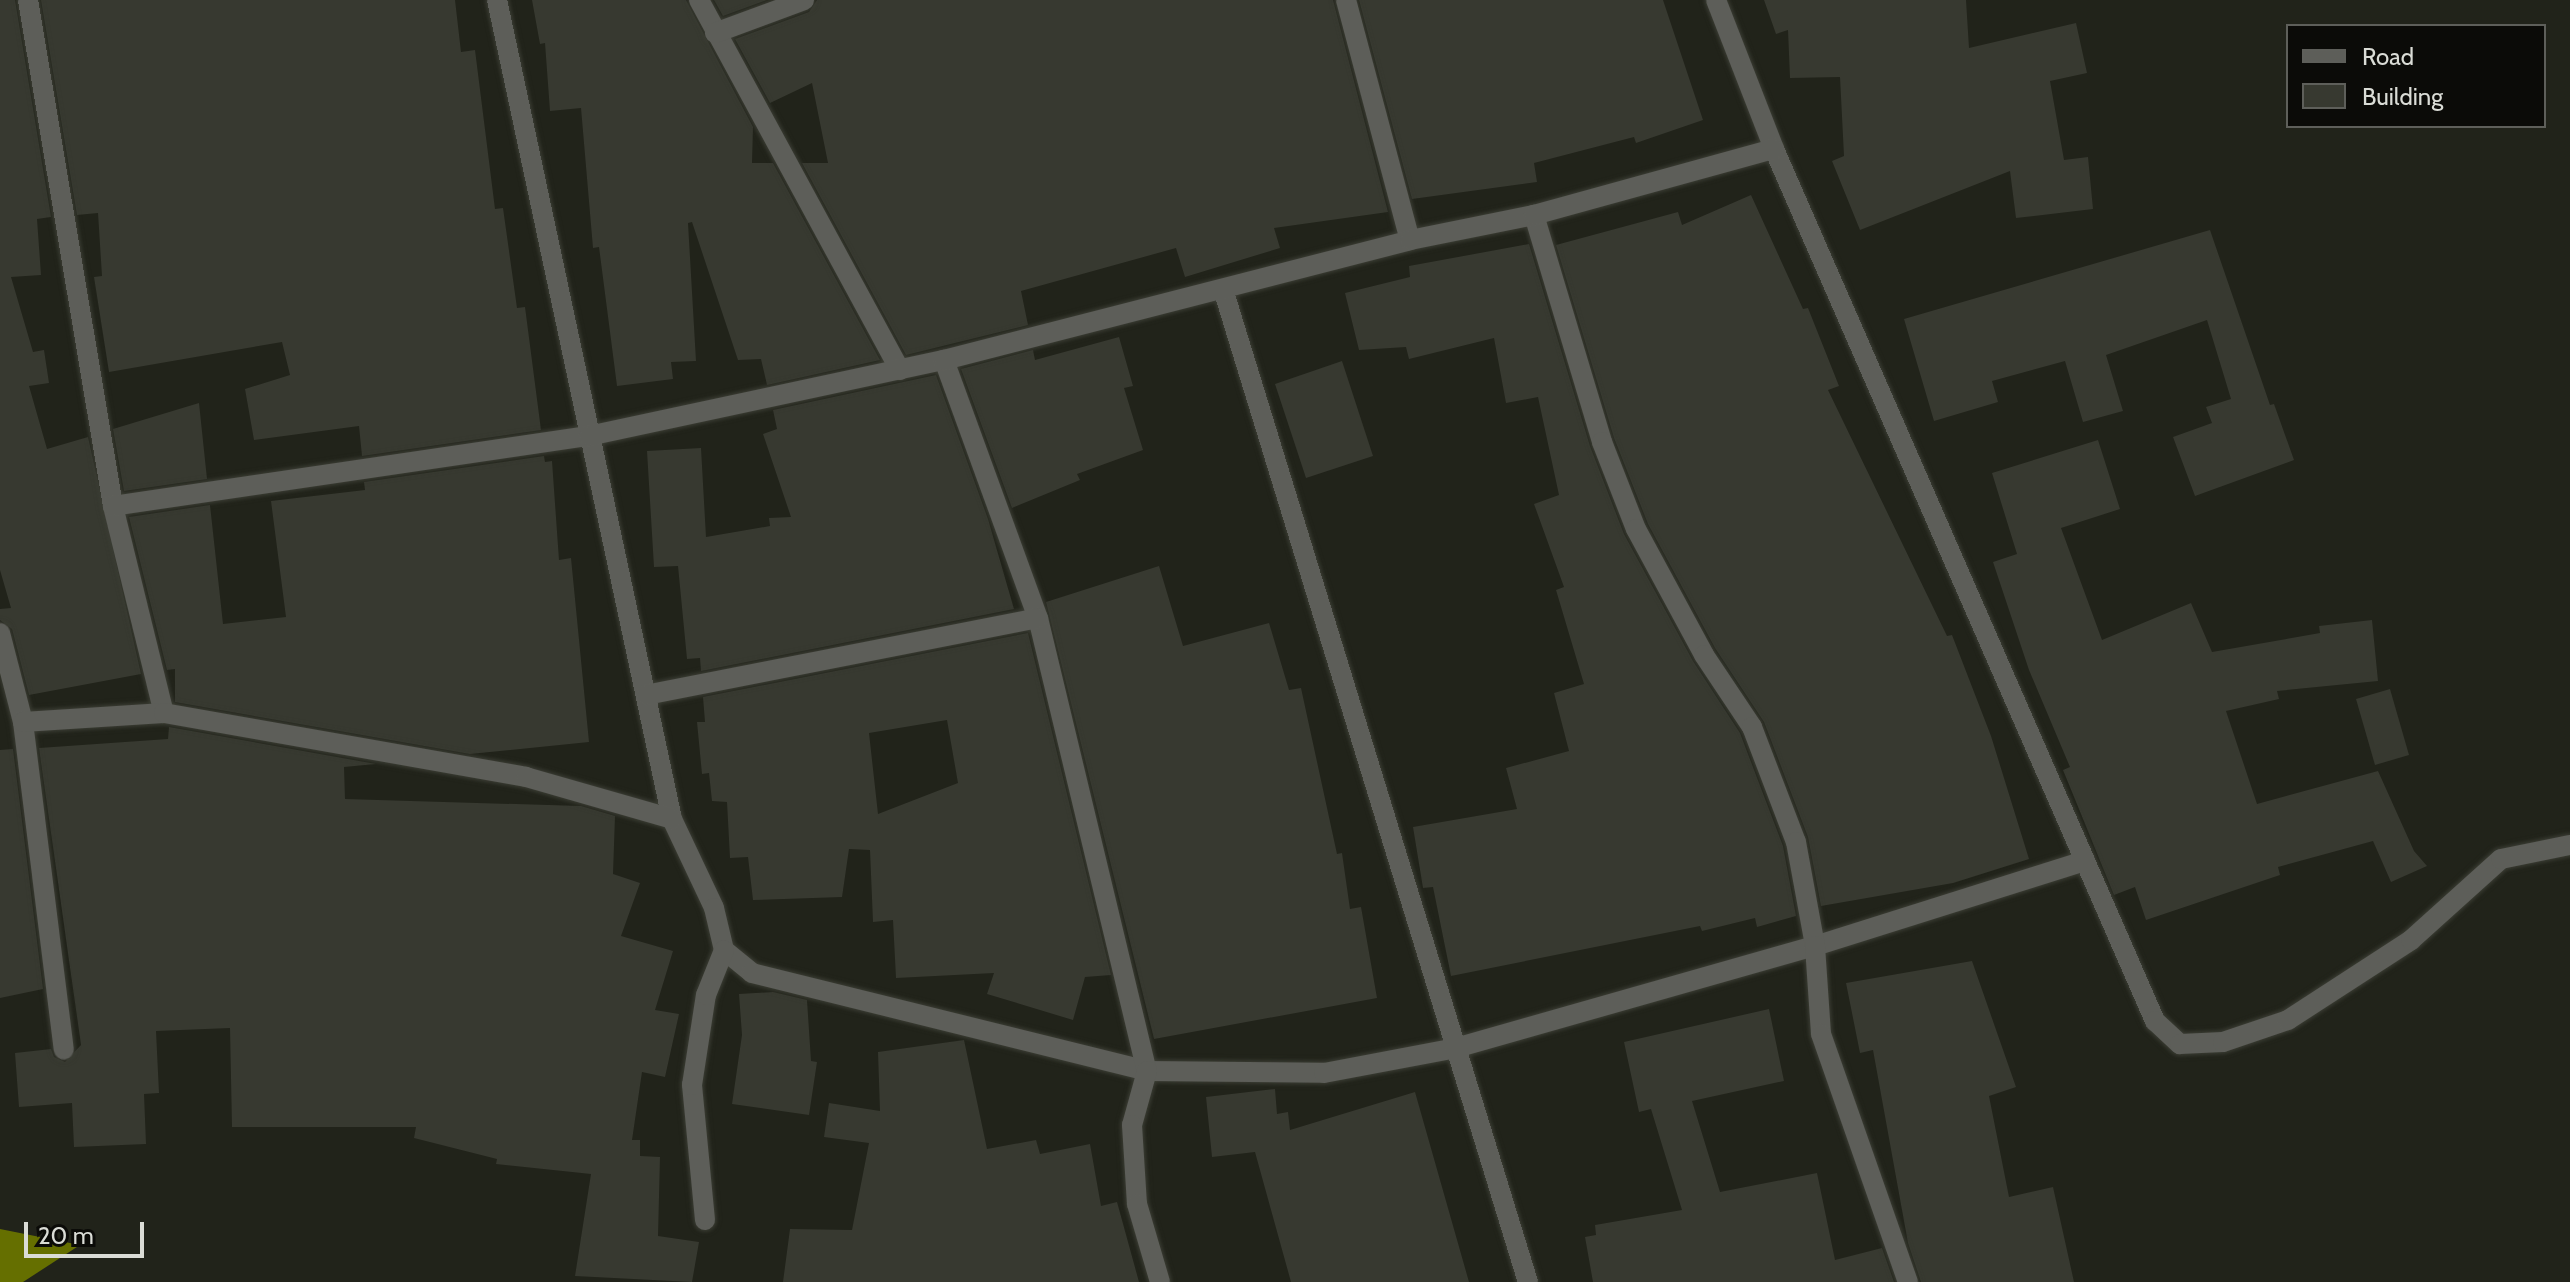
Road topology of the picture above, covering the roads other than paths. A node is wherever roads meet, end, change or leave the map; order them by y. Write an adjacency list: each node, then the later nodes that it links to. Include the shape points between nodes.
1 (28, 0): 15 (street)
2 (497, 0): 14 (street)
3 (699, 0): 7 (street)
4 (804, 0): 7 (street)
5 (1346, 0): 10 (street)
6 (1716, 0): 8 (street)
7 (715, 33): 13 (street)
8 (1774, 149): 9 (street); 23 (street)
9 (1534, 215): 10 (street); 24 (street, via 1602,442 1636,529 1704,655 1752,727 1796,842)
10 (1410, 240): 11 (street)
11 (1223, 289): 12 (street); 26 (street)
12 (944, 360): 13 (street); 16 (street)
13 (900, 370): 14 (street)
14 (589, 436): 15 (street); 18 (street)
15 (113, 506): 19 (street)
16 (1038, 618): 18 (street); 28 (street)
17 (0, 633): 20 (street)
18 (646, 695): 21 (street)
19 (164, 713): 20 (street); 21 (street, via 526,777)
20 (23, 722): 27 (street)
21 (672, 819): 25 (street, via 714,908)
22 (2570, 845): 23 (street, via 2501,859 2411,940 2288,1020 2223,1042 2180,1044 2155,1021)
23 (2085, 861): 24 (street)
24 (1815, 946): 26 (street); 32 (street, via 1821,1034)
25 (724, 950): 28 (street, via 752,973); 29 (street, via 706,995 692,1085)
26 (1456, 1048): 28 (street, via 1324,1073); 31 (street)
27 (64, 1049)
28 (1147, 1071): 30 (street, via 1132,1125 1137,1204)
29 (705, 1220)
30 (1160, 1282)
31 (1528, 1282)
32 (1908, 1282)

